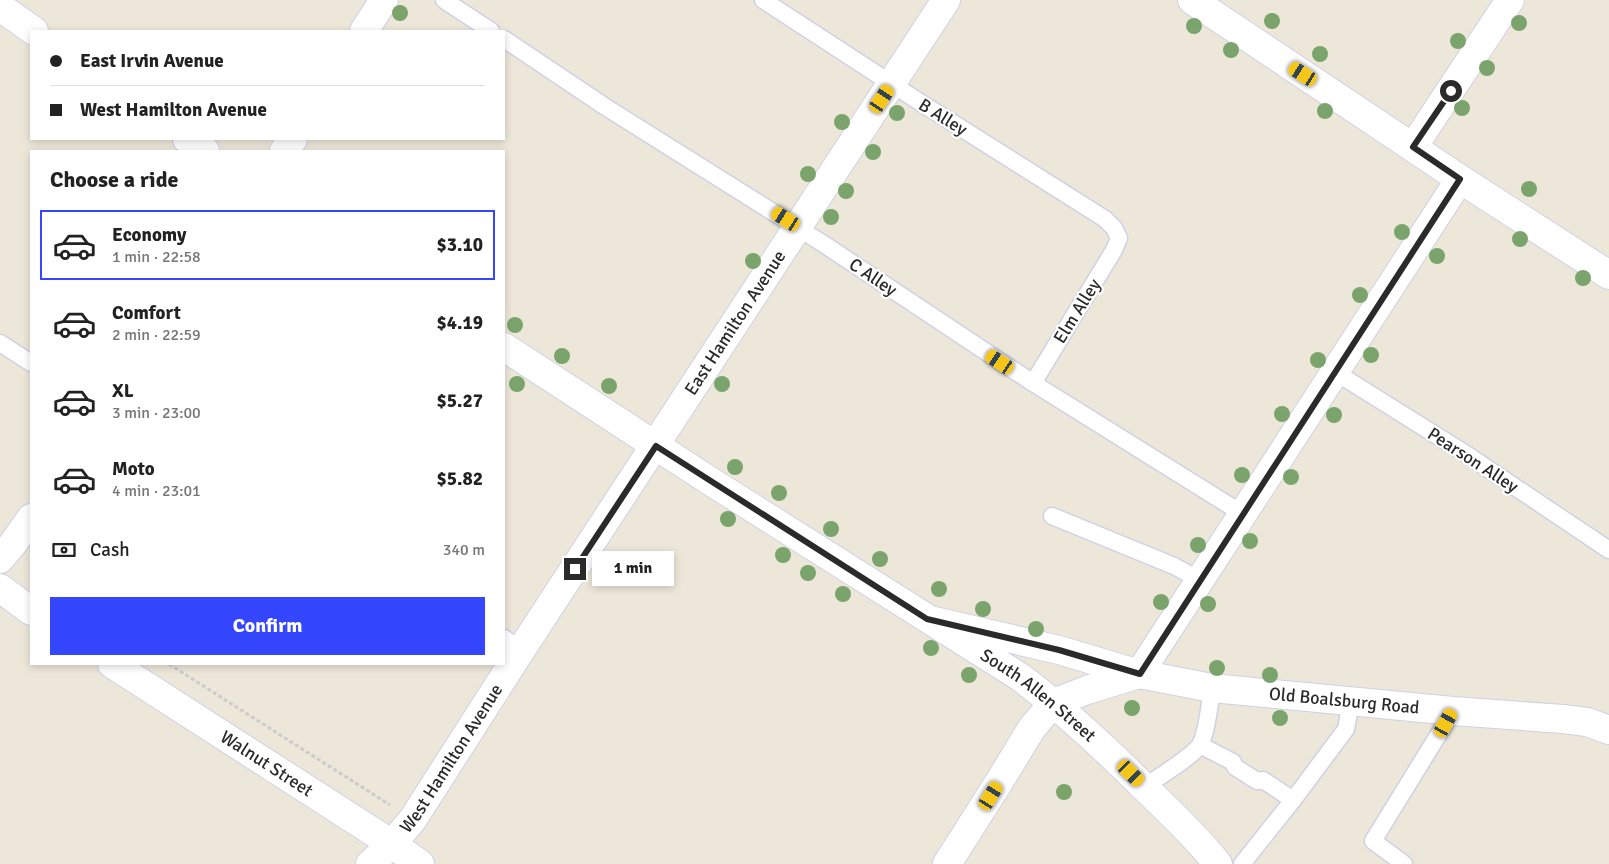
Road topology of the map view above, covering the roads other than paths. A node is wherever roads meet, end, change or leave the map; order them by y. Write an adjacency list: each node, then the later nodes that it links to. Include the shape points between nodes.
1 (384, 0): 9 (street)
2 (444, 0): 10 (lane)
3 (763, 0): 12 (lane, B Alley)
4 (946, 0): 12 (street, East Hamilton Avenue)
5 (1192, 0): 14 (street)
6 (1510, 0): 14 (street)
7 (0, 7): 8 (street)
8 (33, 30)
9 (365, 30)
10 (489, 30)
11 (505, 40): 17 (lane, C Alley, via 604,106)
12 (892, 84): 17 (street, East Hamilton Avenue); 18 (lane, B Alley, via 1105,219)
13 (188, 140): 15 (street)
14 (1413, 147): 16 (street)
15 (204, 150)
16 (1460, 179): 19 (street); 23 (street)
17 (798, 227): 24 (lane, C Alley); 25 (street, East Hamilton Avenue)
18 (1119, 238): 24 (lane, Elm Alley)
19 (1609, 275)
20 (0, 343): 22 (lane)
21 (505, 347): 25 (street, South Allen Street)
22 (30, 362)
23 (1335, 372): 26 (street); 29 (lane, Pearson Alley, via 1466,454)
24 (1033, 383): 26 (lane, C Alley)
25 (656, 446): 34 (street, South Allen Street); 35 (street, West Hamilton Avenue)
26 (1243, 514): 31 (street)
27 (1052, 516): 31 (lane, via 1174,566)
28 (30, 519): 30 (street)
29 (1609, 550)
30 (0, 559)
31 (1200, 580): 39 (street)
32 (0, 588): 33 (street)
33 (30, 610)
34 (927, 619): 39 (street, Old Boalsburg Road, via 1059,650); 42 (street, South Allen Street, via 1020,677)
35 (513, 644): 36 (street, West Hamilton Avenue)
36 (505, 658)
37 (114, 665): 48 (street, Walnut Street)
38 (501, 665): 48 (street, West Hamilton Avenue, via 413,819)
39 (1140, 674): 40 (street, Old Boalsburg Road); 42 (street, Old Boalsburg Road)
40 (1212, 688): 41 (street, Old Boalsburg Road); 45 (lane, via 1209,716)
41 (1351, 702): 43 (street, Old Boalsburg Road); 47 (lane, via 1346,729)
42 (1053, 703): 46 (street, South Allen Street); 51 (street, via 1032,728)
43 (1453, 711): 44 (street, Old Boalsburg Road, via 1563,719); 54 (lane, via 1373,841)
44 (1609, 730)
45 (1200, 745): 46 (lane); 47 (lane)
46 (1144, 787): 52 (street, South Allen Street, via 1186,827)
47 (1293, 800): 53 (lane)
48 (392, 844): 49 (street, West Hamilton Avenue); 50 (street, Walnut Street)
49 (370, 864)
50 (420, 864)
51 (947, 864)
52 (1218, 864)
53 (1242, 864)
54 (1404, 864)

